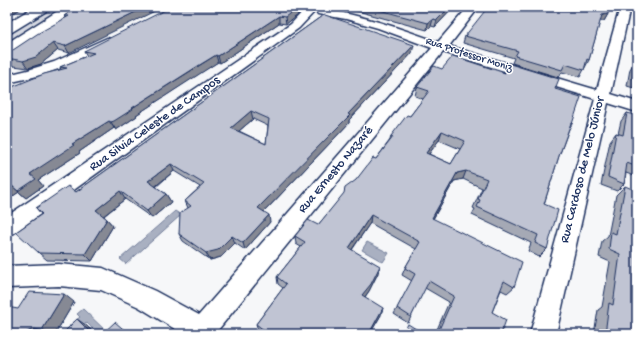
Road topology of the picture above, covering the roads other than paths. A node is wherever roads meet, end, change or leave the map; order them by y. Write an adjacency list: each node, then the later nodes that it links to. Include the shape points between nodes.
1 (43, 7): 6 (highway)
2 (73, 7): 9 (highway)
3 (474, 7): 8 (street, Rua Ernesto Nazaré)
4 (625, 7): 11 (street, Rua Cardoso de Melo Júnior)
5 (315, 10): 8 (street, Rua Professor Moniz, via 382,26); 13 (street, Rua Silvia Celeste de Campos)
6 (7, 29)
7 (119, 36): 10 (street, via 84,55 43,70)
8 (440, 47): 11 (street, Rua Professor Moniz); 15 (street, Rua Ernesto Nazaré)
9 (7, 50)
10 (7, 79)
11 (601, 96): 12 (street, Rua Professor Moniz); 16 (street, Rua Cardoso de Melo Júnior)
12 (637, 107)
13 (7, 227)
14 (7, 277): 15 (street, via 59,275 103,279 147,299)
15 (203, 333)
16 (543, 334)

